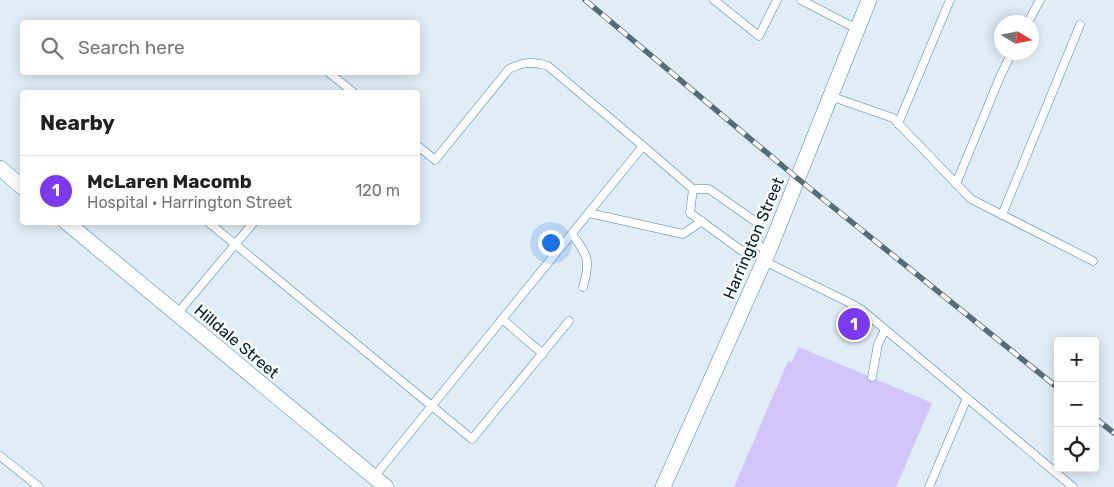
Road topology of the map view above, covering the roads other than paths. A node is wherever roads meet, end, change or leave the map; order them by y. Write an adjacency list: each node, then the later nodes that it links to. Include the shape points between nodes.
1 (714, 0): 2 (lane, via 759,36)
2 (777, 0)
3 (801, 0): 9 (lane)
4 (869, 0): 9 (street, Harrington Street)
5 (950, 0): 14 (lane)
6 (1040, 0): 7 (lane)
7 (1032, 15)
8 (1080, 25): 22 (lane)
9 (857, 29): 13 (street, Harrington Street)
10 (1008, 60): 18 (lane)
11 (332, 75): 12 (lane)
12 (350, 90)
13 (830, 96): 14 (lane, via 893,118); 29 (street, Harrington Street)
14 (898, 124): 18 (lane)
15 (643, 146): 16 (lane, via 548,66 537,62 509,69 434,160); 20 (lane); 21 (lane)
16 (420, 148)
17 (0, 169): 19 (street)
18 (956, 184): 22 (lane, via 971,199)
19 (20, 185)
20 (694, 189): 23 (lane, via 690,213); 29 (lane, via 709,189 758,224)
21 (589, 213): 23 (lane, via 683,234); 27 (lane)
22 (1002, 215): 30 (lane)
23 (702, 221): 29 (lane, via 742,251)
24 (70, 225): 32 (street, Hilldale Street)
25 (212, 225): 28 (lane)
26 (252, 225): 28 (lane)
27 (572, 234): 31 (lane, via 586,254 588,272); 33 (lane)
28 (236, 245): 32 (lane); 39 (lane)
29 (763, 252): 35 (lane, via 850,302); 44 (street, Harrington Street)
30 (1093, 261)
31 (583, 287)
32 (177, 314): 41 (street, Hilldale Street)
33 (502, 319): 36 (lane); 39 (lane)
34 (569, 321): 36 (lane)
35 (885, 330): 37 (lane, via 878,344); 38 (lane)
36 (543, 354): 39 (lane, via 472,439)
37 (872, 377)
38 (967, 398): 45 (lane); 46 (lane)
39 (432, 406): 41 (lane)
40 (0, 456): 42 (lane)
41 (374, 477): 43 (street, Hilldale Street)
42 (39, 487)
43 (386, 487)
44 (663, 487)
45 (929, 487)
46 (1073, 487)

